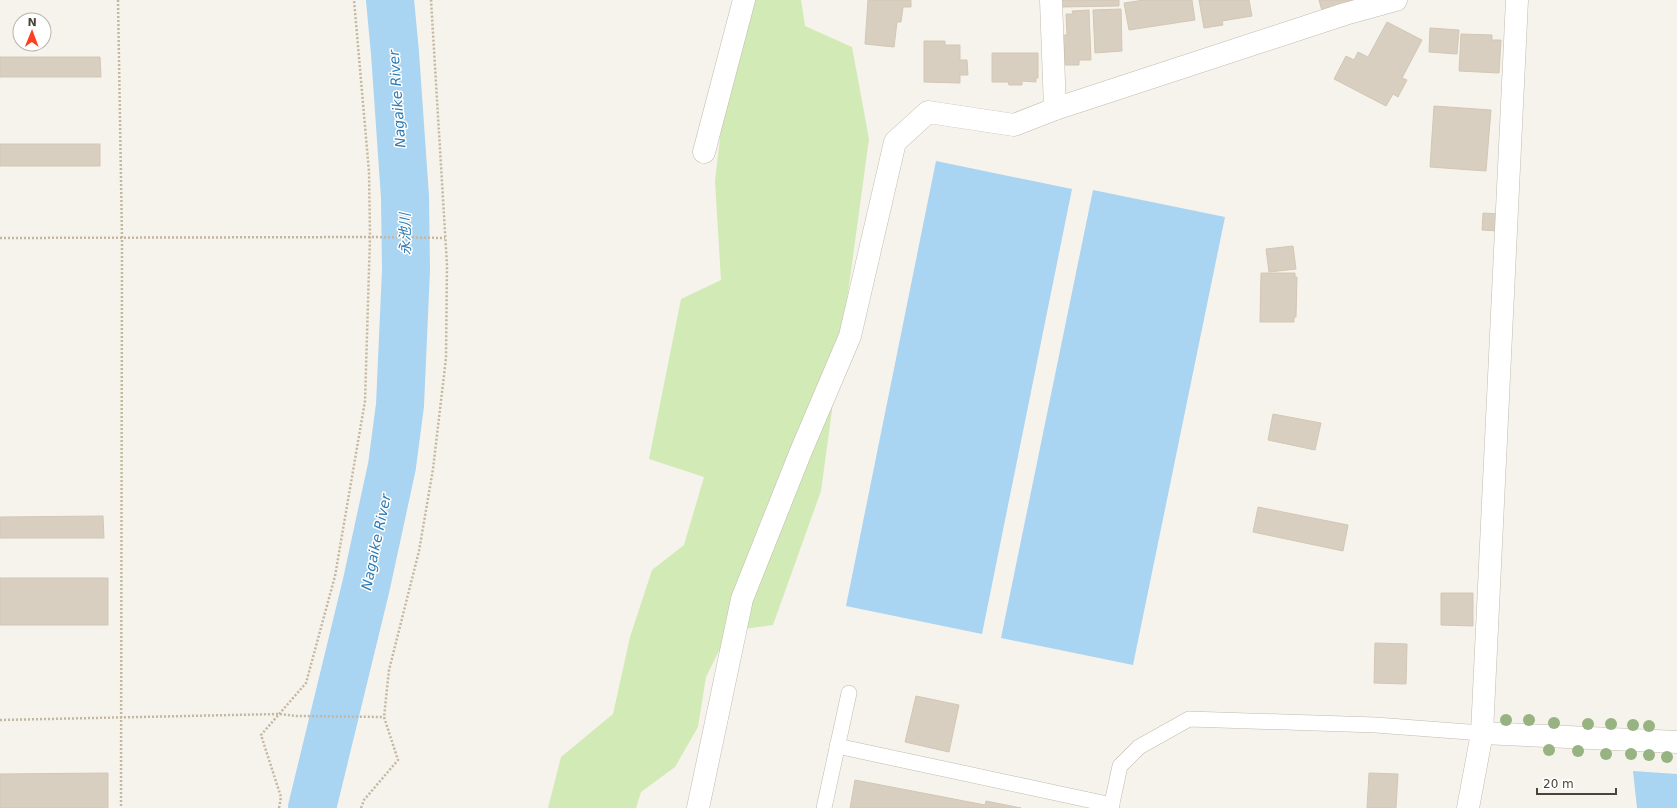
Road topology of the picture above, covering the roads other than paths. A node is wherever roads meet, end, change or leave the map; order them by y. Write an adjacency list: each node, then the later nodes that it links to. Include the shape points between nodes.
1 (744, 0): 6 (street)
2 (1052, 0): 5 (street)
3 (1396, 0): 5 (street, via 1345,14)
4 (1517, 0): 8 (street)
5 (1055, 109): 12 (street, via 1014,125 928,112 895,142 850,336 800,451 742,599)
6 (704, 152)
7 (849, 693): 10 (lane)
8 (1482, 733): 9 (street); 11 (lane, via 1376,725 1189,719 1139,747 1120,766); 14 (street)
9 (1677, 742)
10 (837, 746): 11 (lane); 13 (lane)
11 (1111, 807)
12 (698, 808)
13 (824, 808)
14 (1468, 808)

